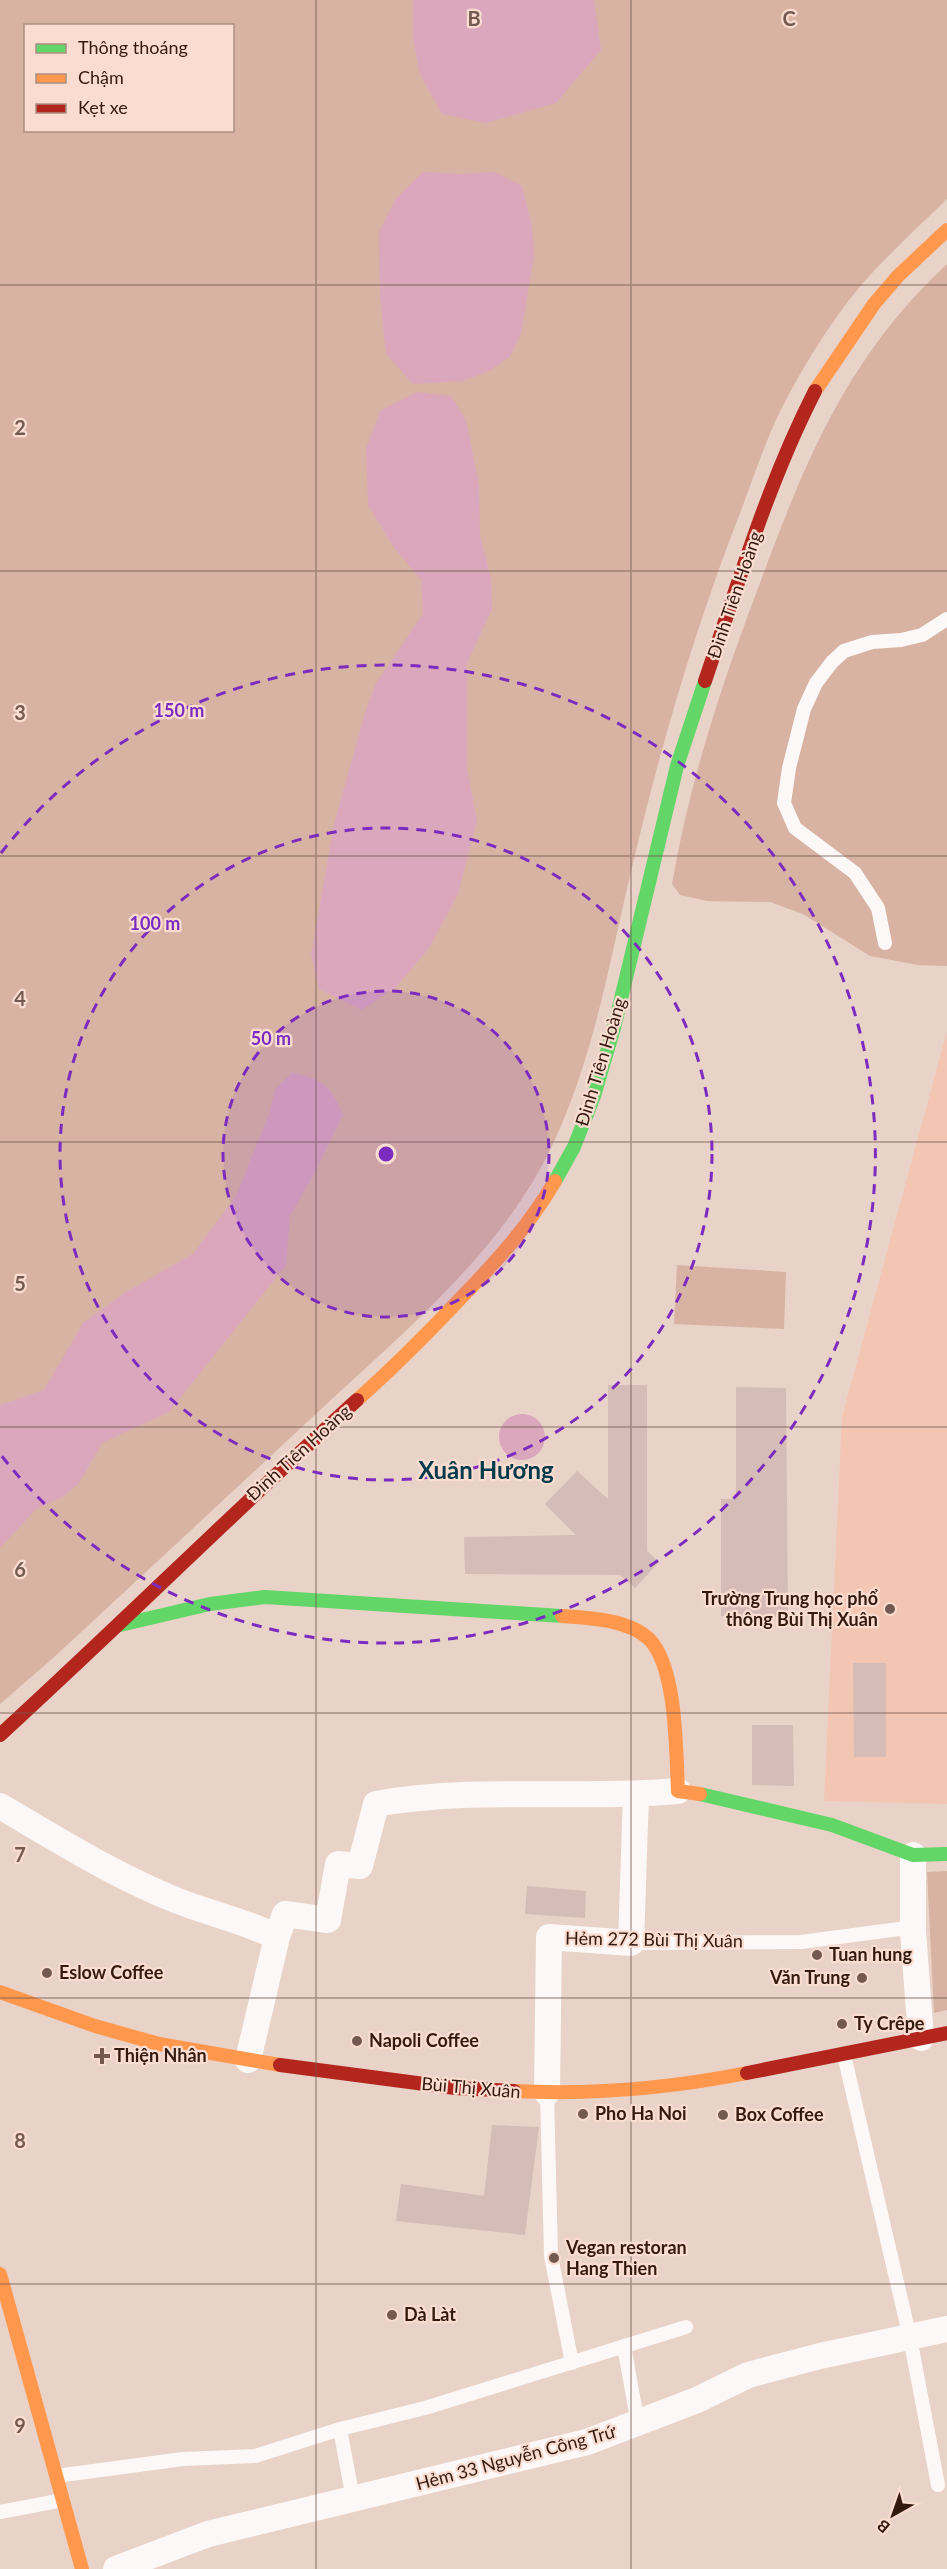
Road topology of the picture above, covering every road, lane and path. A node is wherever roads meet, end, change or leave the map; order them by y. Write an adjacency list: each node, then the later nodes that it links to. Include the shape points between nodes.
1 (947, 230): 4 (main road, Đinh Tiên Hoàng, via 898,276 849,336 820,380 791,442 677,766 594,1096 574,1147 541,1205 502,1255 402,1360 245,1502)
2 (947, 619): 3 (lane, via 922,635 872,642 844,651 832,662 816,683 804,710 789,768 784,804 795,828 855,873 878,908)
3 (885, 943)
4 (120, 1625): 5 (main road, Đinh Tiên Hoàng); 6 (main road, via 210,1602 265,1597 591,1618 631,1628 651,1640 664,1661)
5 (0, 1735)
6 (678, 1791): 7 (street); 10 (main road, via 832,1825)
7 (636, 1795): 12 (street, via 416,1797 376,1804 360,1866 338,1864 328,1920 285,1914); 13 (street)
8 (0, 1806): 12 (street, via 109,1870)
9 (947, 1854): 10 (main road)
10 (913, 1855): 11 (street)
11 (914, 1927): 13 (lane, Hẻm 272 Bùi Thị Xuân, via 801,1942); 16 (street)
12 (277, 1937): 18 (street)
13 (631, 1943): 19 (street, Hẻm 272 Bùi Thị Xuân, via 549,1937)
14 (0, 1992): 18 (main road, Bùi Thị Xuân, via 94,2026 159,2044)
15 (947, 2033): 16 (main road, Bùi Thị Xuân)
16 (921, 2038): 17 (main road, Bùi Thị Xuân)
17 (844, 2055): 19 (main road, Bùi Thị Xuân, via 688,2085); 23 (lane)
18 (248, 2060): 19 (main road, Bùi Thị Xuân, via 344,2076)
19 (547, 2094): 25 (lane, via 550,2256)
20 (0, 2274): 28 (main road)
21 (686, 2327): 24 (lane)
22 (947, 2329): 23 (street, Hẻm 33 Nguyễn Công Trứ)
23 (910, 2338): 26 (street, Hẻm 33 Nguyễn Công Trứ, via 748,2375); 29 (lane)
24 (624, 2346): 25 (lane); 26 (lane)
25 (572, 2363): 27 (lane, via 425,2408)
26 (638, 2424): 30 (street, Hẻm 33 Nguyễn Công Trứ, via 587,2442)
27 (340, 2429): 28 (lane, via 255,2456 183,2459); 30 (lane)
28 (56, 2476): 31 (main road)
29 (938, 2485)
30 (353, 2499): 34 (street, Hẻm 33 Nguyễn Công Trứ, via 208,2534)
31 (63, 2500): 32 (lane); 33 (main road)
32 (0, 2512)
33 (81, 2569)
34 (116, 2569)

